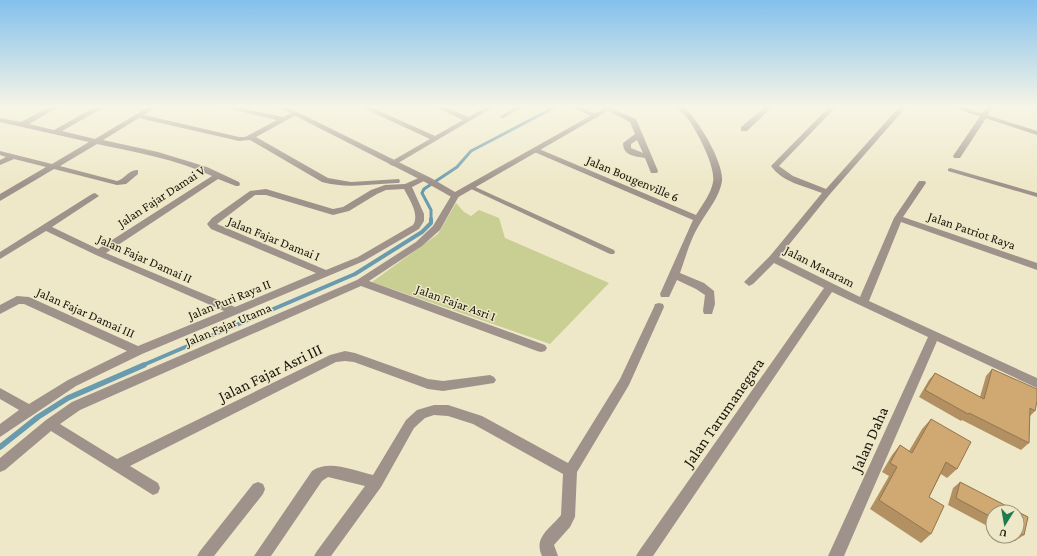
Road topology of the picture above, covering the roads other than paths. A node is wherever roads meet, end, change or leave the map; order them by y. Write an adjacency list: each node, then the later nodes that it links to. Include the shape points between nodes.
1 (55, 132): 17 (street)
2 (111, 132): 17 (street)
3 (208, 132): 15 (street, via 239,139)
4 (260, 132): 15 (street)
5 (330, 132): 24 (street)
6 (419, 132): 16 (street)
7 (447, 132): 16 (street)
8 (569, 132): 18 (street)
9 (638, 132): 14 (street)
10 (698, 132): 40 (street, via 718,170 718,180 715,191)
11 (808, 132): 34 (street, via 775,166 785,175)
12 (881, 132): 34 (street, Jalan Mataram)
13 (974, 132): 21 (street)
14 (639, 135): 22 (street); 22 (street, via 627,143 627,150)
15 (251, 137): 30 (street, via 332,183)
16 (435, 139): 24 (street)
17 (96, 141): 25 (street); 29 (street, via 155,154)
18 (536, 151): 33 (street); 40 (street, Jalan Bougenville 6)
19 (0, 153): 20 (street)
20 (13, 156): 23 (street); 25 (street)
21 (957, 156)
22 (649, 157): 27 (street)
23 (0, 163)
24 (393, 164): 30 (street)
25 (53, 166): 28 (street, via 117,183 123,182); 38 (street)
26 (950, 170): 35 (lane)
27 (654, 171)
28 (135, 172)
29 (218, 175): 32 (street); 43 (street, Jalan Fajar Damai V)
30 (418, 182): 37 (street, via 439,186); 47 (street, Jalan Puri Raya II, via 420,221 416,227 360,259); 47 (street, Jalan Fajar Damai I, via 385,188 346,209 333,212 266,192 252,193 212,224 214,228)
31 (922, 183): 39 (street)
32 (236, 184)
33 (471, 187): 37 (street); 42 (lane)
34 (827, 192): 45 (street, Jalan Mataram)
35 (1037, 195)
36 (95, 196): 41 (street)
37 (455, 196): 49 (street, Jalan Fajar Utama, via 437,228 419,244)
38 (0, 198)
39 (898, 218): 46 (street, Jalan Patriot Raya); 53 (street)
40 (698, 219): 48 (street)
41 (46, 228): 43 (street, Jalan Fajar Damai II); 44 (street)
42 (612, 252)
43 (99, 253): 56 (street, Jalan Fajar Damai II)
44 (0, 256)
45 (773, 258): 50 (street); 51 (street, Jalan Mataram)
46 (1037, 267)
47 (327, 274): 56 (street, Jalan Puri Raya II)
48 (675, 275): 52 (street); 57 (street, via 700,286 710,294)
49 (361, 282): 59 (street, Jalan Fajar Asri I); 65 (street, Jalan Fajar Utama, via 85,401)
50 (749, 282)
51 (830, 287): 53 (street, Jalan Mataram); 77 (street, Jalan Tarumanegara)
52 (665, 294)
53 (862, 302): 58 (street, Jalan Mataram)
54 (659, 307): 69 (street, via 625,382)
55 (0, 310): 60 (street, Jalan Fajar Damai III, via 17,300 25,300)
56 (234, 311): 60 (street, Jalan Puri Raya II)
57 (708, 311)
58 (934, 335): 62 (street, Jalan Mataram); 78 (street, Jalan Daha)
59 (541, 348)
60 (138, 351): 64 (street, Jalan Puri Raya II, via 72,383)
61 (490, 380): 67 (street, Jalan Fajar Asri III, via 443,386 419,382 355,358 334,358)
62 (1037, 383)
63 (0, 393): 64 (street)
64 (29, 410): 66 (street, Jalan Puri Raya II)
65 (50, 424): 67 (street); 68 (street, Jalan Fajar Utama)
66 (0, 431)
67 (118, 465): 71 (street)
68 (0, 466)
69 (570, 471): 70 (street, via 472,416 438,410 416,417); 76 (street, via 568,517 548,540 547,550)
70 (376, 482): 74 (street, via 328,471 322,472); 75 (street)
71 (153, 488)
72 (258, 489): 73 (street)
73 (205, 556)
74 (262, 556)
75 (322, 556)
76 (550, 556)
77 (644, 556)
78 (836, 556)

